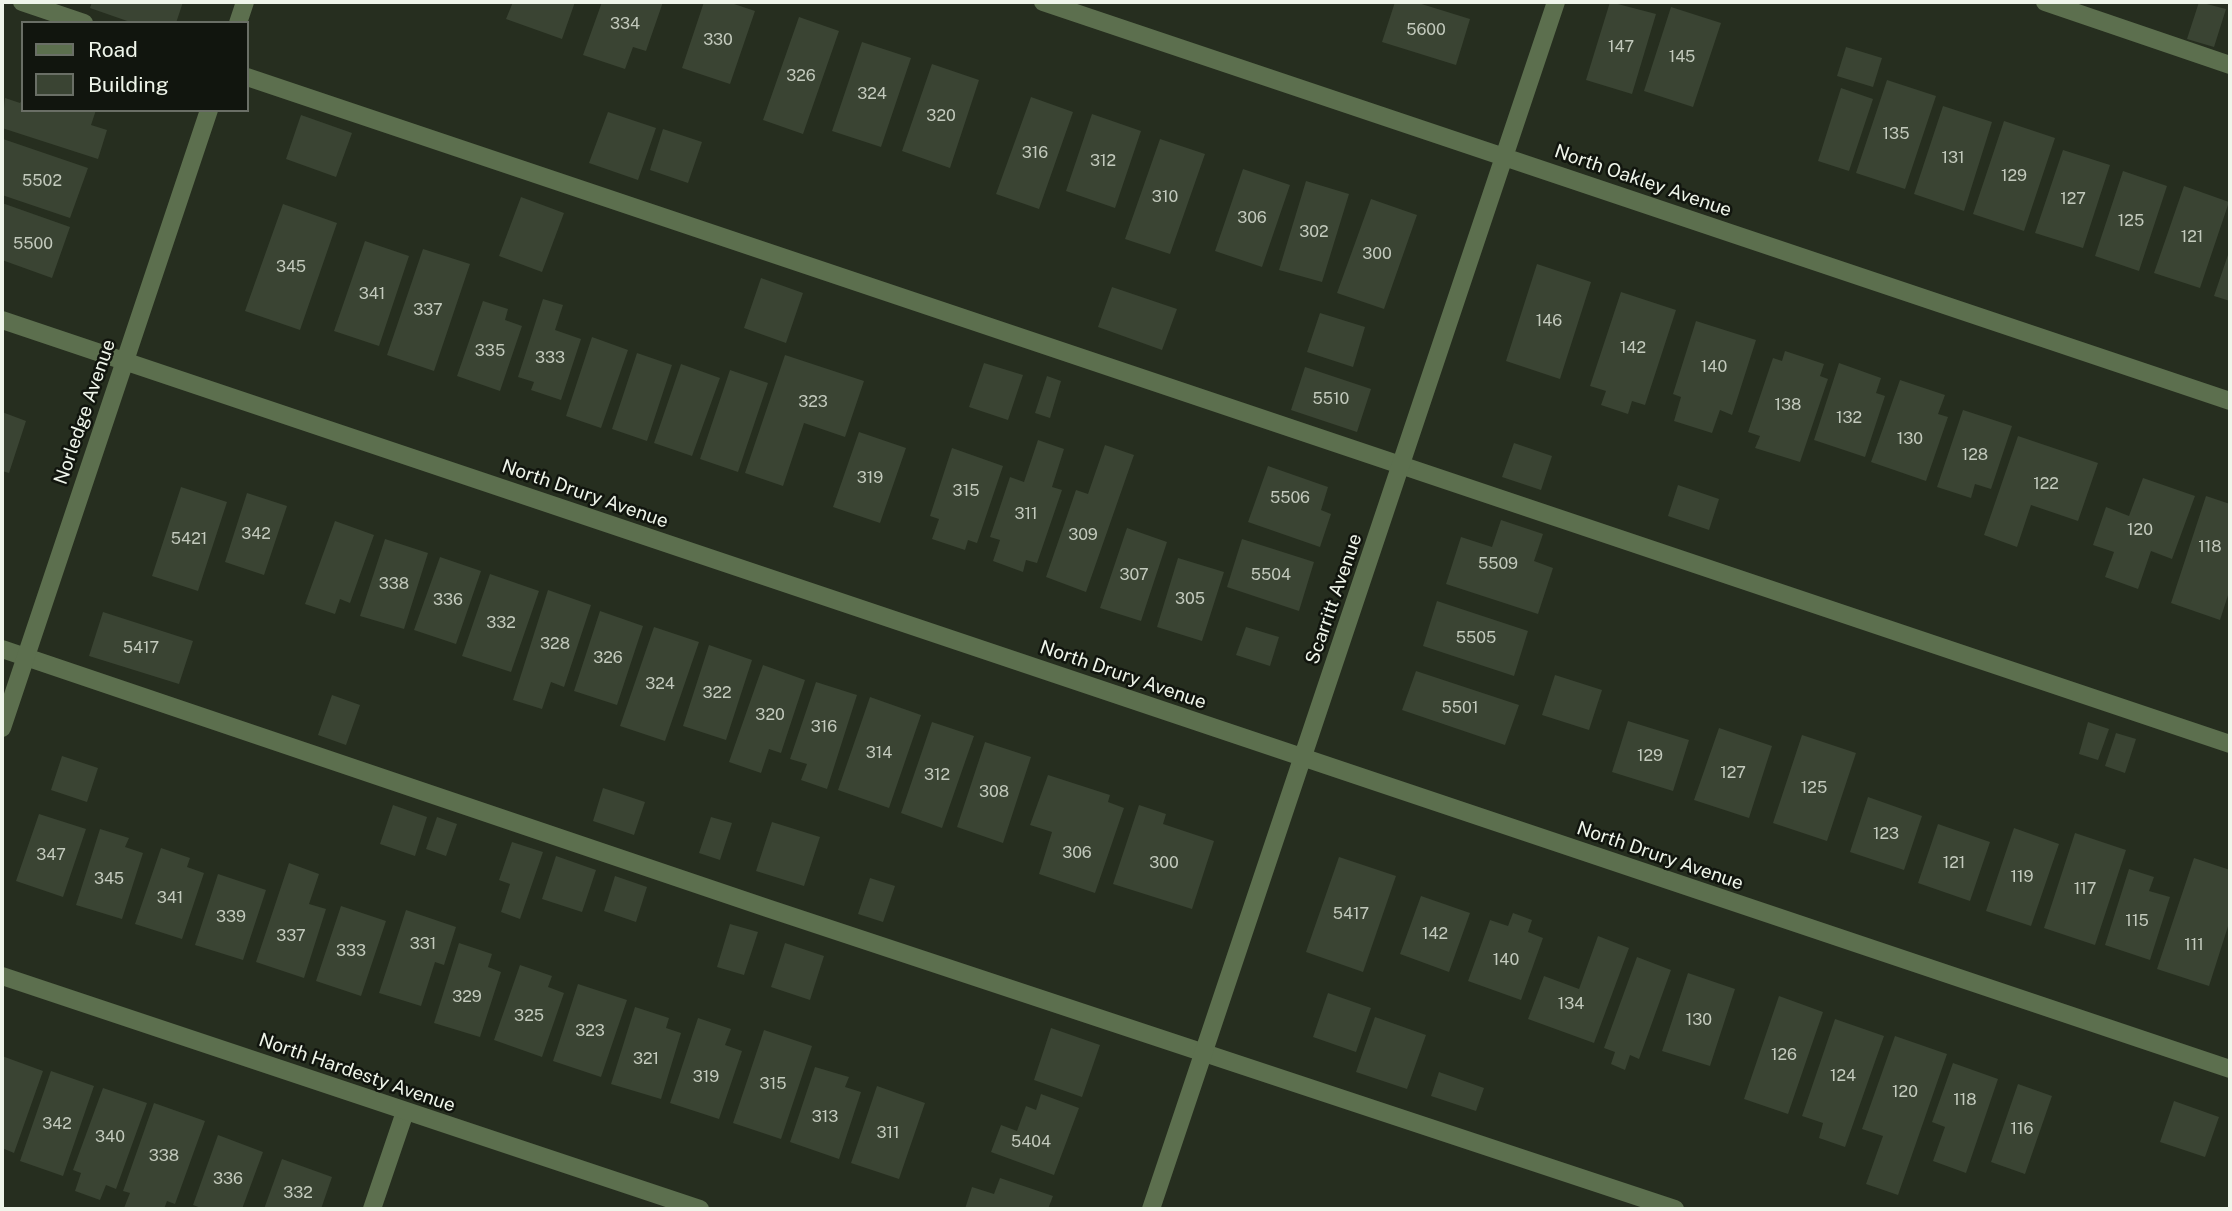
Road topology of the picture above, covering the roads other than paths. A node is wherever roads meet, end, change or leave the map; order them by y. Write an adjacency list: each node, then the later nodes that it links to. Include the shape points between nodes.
1 (22, 2): 6 (street)
2 (245, 2): 7 (street)
3 (1043, 2): 11 (street, North Oakley Avenue)
4 (1556, 2): 11 (street, Scarritt Avenue)
5 (2045, 2): 8 (street)
6 (78, 21)
7 (239, 21)
8 (2230, 65)
9 (248, 77): 15 (street)
10 (208, 112): 13 (street, Norledge Avenue)
11 (1504, 157): 14 (street, North Oakley Avenue); 15 (street, Scarritt Avenue)
12 (2, 320): 13 (street, North Drury Avenue)
13 (124, 361): 17 (street, Norledge Avenue); 20 (street, North Drury Avenue)
14 (2230, 401)
15 (1401, 464): 19 (street); 20 (street, Scarritt Avenue)
16 (2, 649): 17 (street)
17 (26, 657): 18 (street, Norledge Avenue); 22 (street)
18 (2, 728)
19 (2230, 744)
20 (1303, 758): 22 (street, Scarritt Avenue); 23 (street, North Drury Avenue)
21 (2, 976): 24 (street, North Hardesty Avenue)
22 (1204, 1052): 27 (street, Scarritt Avenue); 28 (street)
23 (2230, 1069)
24 (405, 1112): 25 (street); 26 (street, North Hardesty Avenue)
25 (372, 1209)
26 (700, 1209)
27 (1151, 1209)
28 (1675, 1209)

